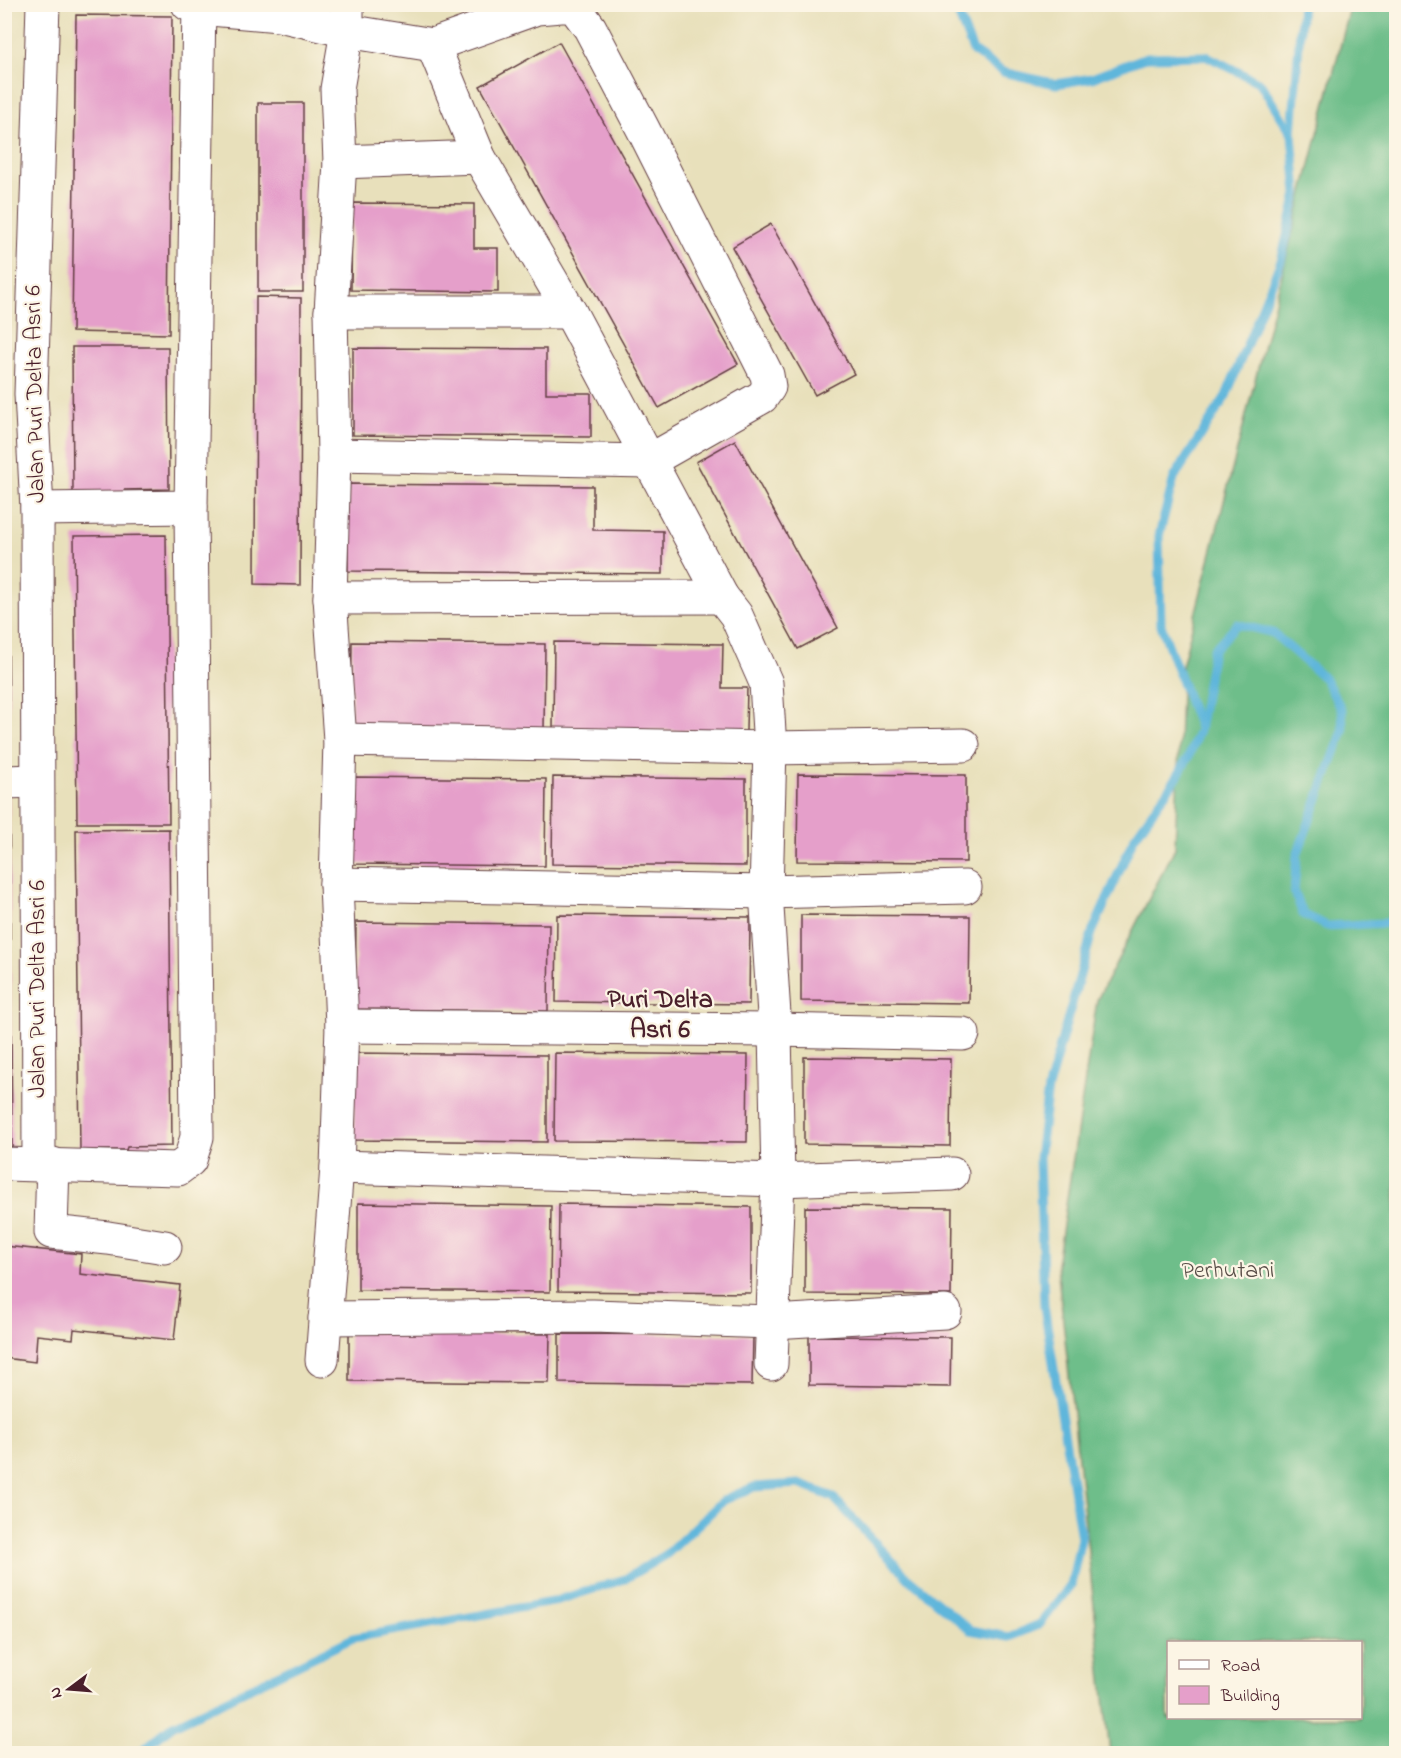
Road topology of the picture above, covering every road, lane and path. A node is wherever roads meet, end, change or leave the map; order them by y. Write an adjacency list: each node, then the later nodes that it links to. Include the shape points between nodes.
1 (37, 6): 9 (street, Jalan Puri Delta Asri 6)
2 (195, 6): 3 (street); 12 (street)
3 (347, 18): 4 (street); 6 (street, via 337,89)
4 (433, 45): 5 (street); 11 (street, via 537,8 573,5 590,28 643,129 767,375 769,387 762,397)
5 (479, 157): 6 (street); 8 (street)
6 (340, 162): 7 (street)
7 (331, 312): 8 (street); 10 (street)
8 (570, 312): 11 (street)
9 (18, 393): 13 (street, Jalan Puri Delta Asri 6)
10 (334, 455): 11 (street); 15 (street)
11 (649, 461): 14 (street)
12 (191, 507): 13 (street); 28 (street, via 197,1137 190,1160 178,1169)
13 (37, 508): 19 (street, Jalan Puri Delta Asri 6)
14 (723, 597): 15 (street); 18 (street, via 736,615 766,683)
15 (330, 598): 16 (street)
16 (340, 740): 18 (street); 21 (street)
17 (963, 745): 18 (street)
18 (770, 748): 23 (street)
19 (37, 781): 20 (street); 28 (street, Jalan Puri Delta Asri 6)
20 (4, 782)
21 (336, 884): 23 (street); 24 (street)
22 (965, 887): 23 (street)
23 (766, 892): 25 (street)
24 (342, 1026): 25 (street); 29 (street)
25 (775, 1030): 26 (street); 31 (street)
26 (963, 1034)
27 (4, 1164): 28 (street)
28 (46, 1164): 32 (street, Jalan Puri Delta Asri 6, via 51,1232)
29 (337, 1167): 31 (street); 34 (street)
30 (952, 1174): 31 (street)
31 (778, 1180): 35 (street)
32 (165, 1247)
33 (945, 1312): 35 (street)
34 (326, 1318): 35 (street, via 593,1316); 36 (street)
35 (773, 1322): 37 (street)
36 (322, 1360)
37 (771, 1364)

